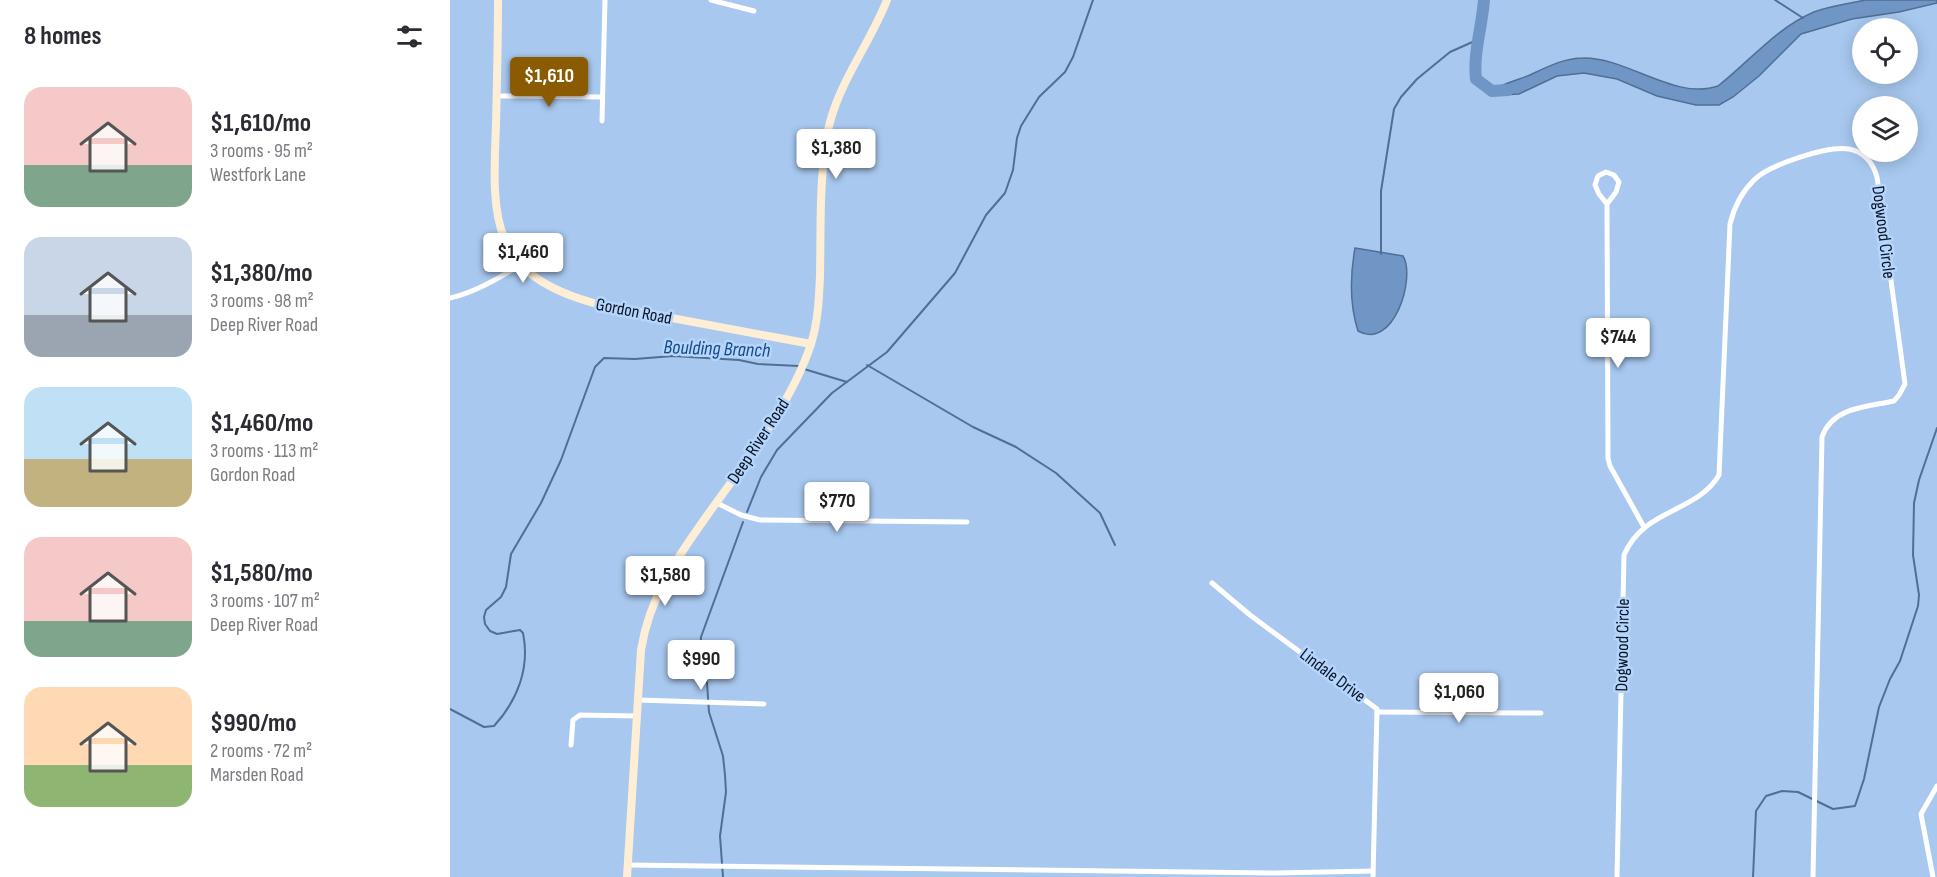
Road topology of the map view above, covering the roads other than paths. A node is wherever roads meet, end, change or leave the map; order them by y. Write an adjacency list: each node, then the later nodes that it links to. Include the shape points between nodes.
1 (498, 0): 6 (street, Gordon Road)
2 (605, 0): 7 (street)
3 (711, 0): 5 (street)
4 (887, 0): 12 (street, Deep River Road, via 839,96 828,128 818,314)
5 (754, 11)
6 (497, 96): 7 (street); 10 (street, Gordon Road, via 495,205 503,236)
7 (602, 98): 8 (street)
8 (602, 121)
9 (1607, 204): 9 (street, via 1595,185 1598,176 1606,172 1619,182); 15 (street, via 1608,458)
10 (521, 265): 11 (street); 12 (street, Gordon Road, via 552,288 597,304)
11 (450, 298)
12 (811, 344): 13 (street, Deep River Road, via 771,422)
13 (717, 503): 14 (street, via 760,520); 17 (street, Deep River Road, via 671,568 653,603 641,650)
14 (967, 522)
15 (1644, 527): 29 (street, Dogwood Circle, via 1630,541 1624,555); 30 (street, Dogwood Circle, via 1702,493 1719,475 1730,224 1741,195 1764,172 1789,160 1838,149 1861,153 1868,158 1877,177 1905,384 1893,401 1840,413 1827,425 1822,437)
16 (1212, 583): 19 (street, Lindale Drive)
17 (638, 700): 18 (street); 21 (street, Deep River Road)
18 (764, 704)
19 (1377, 712): 20 (street); 26 (street, Lindale Drive)
20 (1541, 713)
21 (637, 716): 22 (street, via 580,715 573,720); 24 (street, Deep River Road)
22 (571, 745)
23 (1937, 786): 31 (street, via 1922,814)
24 (628, 864): 25 (street); 28 (street, Deep River Road)
25 (1144, 874): 27 (street)
26 (1373, 874): 27 (street)
27 (1274, 875)
28 (627, 877)
29 (1617, 877)
30 (1813, 877)
31 (1933, 877)

